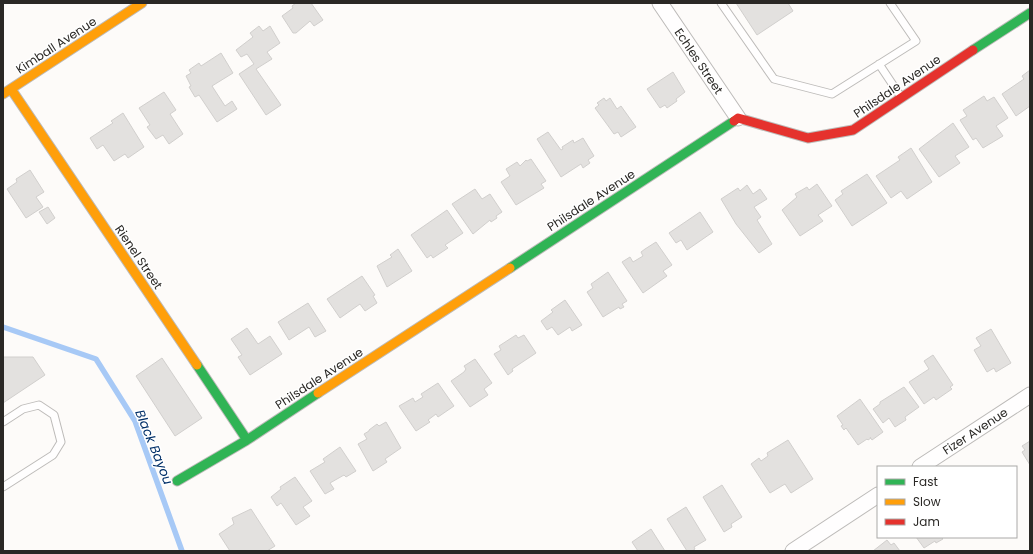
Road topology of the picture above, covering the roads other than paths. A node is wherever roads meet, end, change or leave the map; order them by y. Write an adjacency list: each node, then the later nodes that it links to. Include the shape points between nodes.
1 (142, 3): 7 (street, Kimball Avenue)
2 (660, 3): 10 (street, Echles Street)
3 (721, 3): 6 (lane, via 774,80 832,94)
4 (890, 3): 6 (lane, via 916,41)
5 (1030, 13): 9 (street, Philsdale Avenue)
6 (879, 64): 9 (lane)
7 (12, 89): 8 (street, Kimball Avenue); 13 (street, Rienel Street)
8 (3, 94)
9 (901, 98): 10 (street, Philsdale Avenue, via 853,130 808,138)
10 (738, 118): 13 (street, Philsdale Avenue)
11 (1030, 395): 14 (street, Fizer Avenue)
12 (3, 422): 16 (lane, via 23,409 39,405 54,415 61,442 53,455)
13 (247, 440): 15 (street, Philsdale Avenue)
14 (922, 466)
15 (178, 481)
16 (3, 487)
17 (877, 496): 18 (street)
18 (793, 551)

